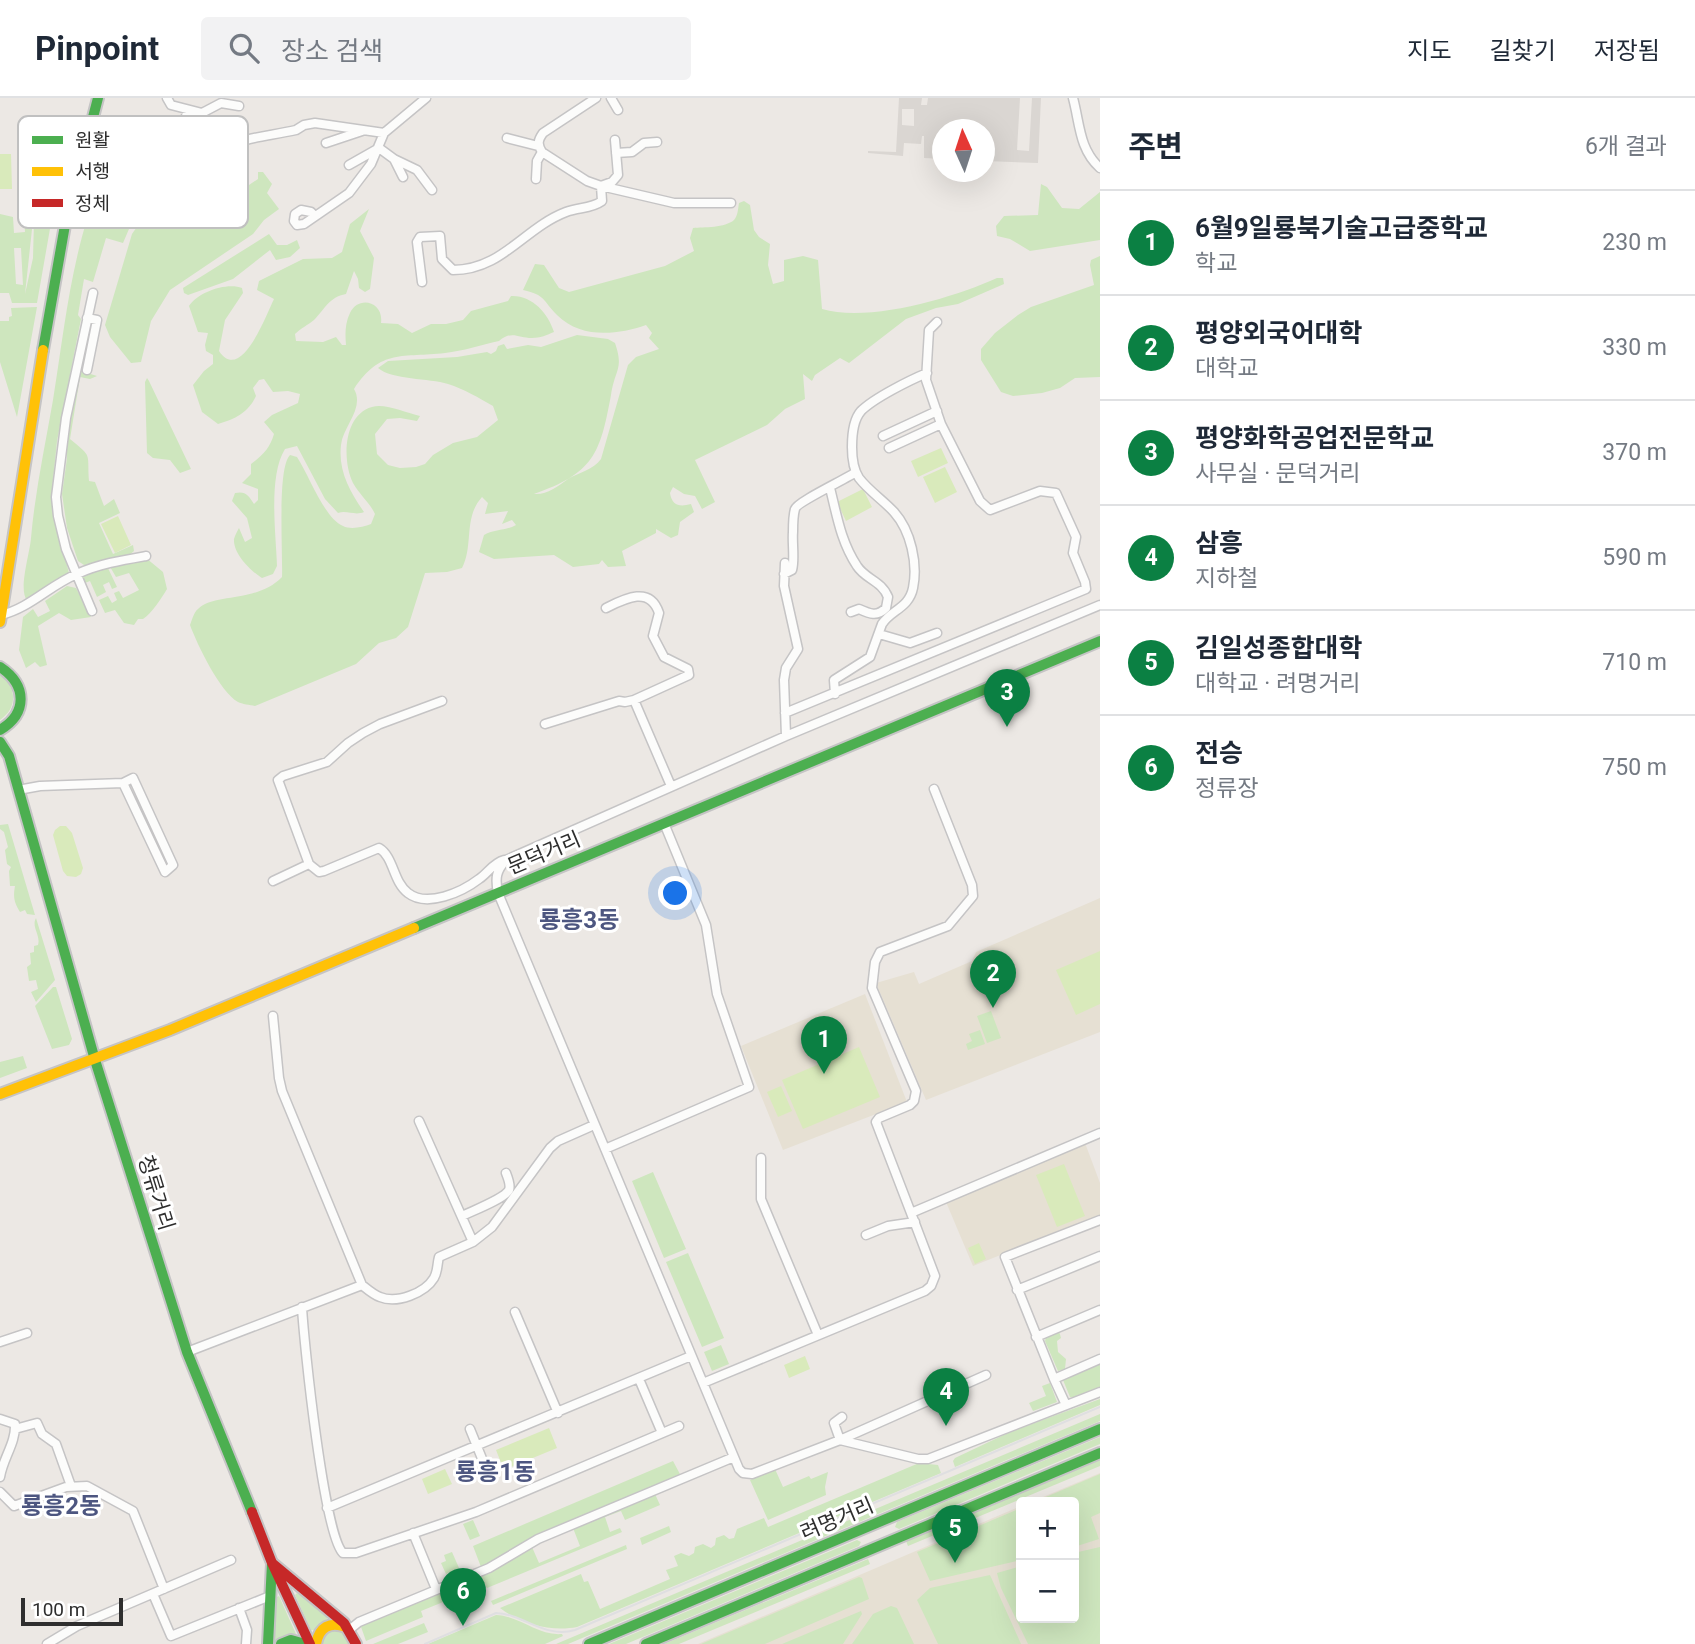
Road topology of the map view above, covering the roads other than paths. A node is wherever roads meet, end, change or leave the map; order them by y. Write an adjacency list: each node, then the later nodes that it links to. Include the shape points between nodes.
1 (98, 98): 10 (main road)
2 (167, 98): 8 (street, via 171,105)
3 (426, 98): 13 (street)
4 (596, 98): 20 (street, via 543,133 538,140)
5 (611, 98): 9 (street)
6 (1073, 98): 24 (street, via 1083,146)
7 (239, 106): 8 (street, via 221,103 202,113)
8 (188, 110): 11 (street)
9 (618, 110)
10 (93, 116)
11 (186, 116)
12 (365, 131): 13 (street); 16 (street, via 315,123 284,137); 18 (street)
13 (384, 133): 19 (street)
14 (506, 138): 20 (street)
15 (615, 140): 21 (street)
16 (248, 141)
17 (657, 142): 21 (street)
18 (326, 144)
19 (379, 148): 22 (street); 23 (street); 30 (street, via 349,193)
20 (540, 149): 26 (street); 27 (street)
21 (616, 153): 27 (street, via 618,175)
22 (394, 159): 25 (street); 28 (street, via 417,170)
23 (349, 165)
24 (1100, 169)
25 (403, 177)
26 (536, 179)
27 (601, 186): 29 (street, via 674,203); 32 (street, via 603,197 598,204 566,212 499,258 463,270 453,270 442,259 440,236 420,237)
28 (432, 190)
29 (731, 203)
30 (314, 215)
31 (64, 228): 52 (main road)
32 (422, 282)
33 (93, 293): 34 (street)
34 (87, 318): 36 (street, via 97,320); 46 (street, via 66,418 56,497)
35 (937, 322): 37 (street, via 929,330)
36 (88, 370)
37 (927, 373): 38 (street); 42 (street, via 861,411 852,433)
38 (937, 411): 39 (street); 40 (street)
39 (941, 424): 41 (street); 58 (street, via 986,508 1040,491 1056,493 1076,537 1073,553 1086,589)
40 (883, 436)
41 (889, 448)
42 (856, 472): 43 (street); 55 (street, via 897,516 914,559 910,597 885,619)
43 (831, 488): 47 (street, via 800,502 795,509 794,567); 51 (street, via 842,538 858,569 879,583 888,597 886,608 877,614)
44 (146, 556): 46 (street)
45 (785, 563): 47 (street)
46 (75, 574): 50 (street); 52 (street, via 18,611)
47 (784, 574): 61 (street, via 798,649 786,668)
48 (1100, 605): 64 (street)
49 (606, 608): 59 (street, via 631,596 654,602 659,613 653,636 662,655 690,671 690,675)
50 (92, 611)
51 (851, 612)
52 (1, 615): 53 (main road)
53 (0, 622)
54 (937, 633): 55 (street, via 910,643)
55 (879, 634): 58 (street, via 869,660 834,680)
56 (1099, 644): 70 (main road, 문덕거리)
57 (0, 667): 63 (main road, via 15,679 22,700 13,721)
58 (835, 694): 61 (street)
59 (634, 700): 62 (street); 67 (street)
60 (442, 701): 72 (street, via 380,724 327,762 278,780)
61 (785, 713): 64 (street)
62 (545, 724)
63 (0, 730)
64 (786, 736): 67 (street)
65 (0, 742): 69 (main road, 청류거리, via 9,755)
66 (123, 783): 66 (street, via 133,778 173,865 165,872); 69 (street)
67 (671, 786): 71 (street)
68 (934, 789): 84 (street, via 973,896 948,926 880,953 872,980 875,998 916,1091 910,1105 876,1122)
69 (18, 790): 76 (main road, 청류거리)
70 (664, 823): 74 (main road, 문덕거리); 81 (street, via 706,925 717,994 750,1087)
71 (506, 860): 72 (street, via 494,864 478,881 432,899 406,892 379,848 324,871); 74 (street, via 497,870)
72 (309, 864): 73 (street)
73 (274, 881)
74 (498, 893): 76 (main road, 문덕거리); 79 (street)
75 (273, 1016): 91 (street, via 282,1091)
76 (95, 1059): 77 (main road, 문덕거리); 100 (main road, 청류거리)
77 (0, 1094)
78 (419, 1121): 85 (street)
79 (594, 1125): 81 (street); 89 (street, via 550,1148 492,1227)
80 (1100, 1132): 84 (street)
81 (605, 1149): 101 (street)
82 (761, 1158): 97 (street, via 761,1199)
83 (506, 1173): 85 (street, via 509,1191)
84 (911, 1213): 87 (street)
85 (463, 1216): 89 (street)
86 (1100, 1220): 92 (street, via 1004,1257)
87 (915, 1222): 88 (street); 97 (street, via 935,1276 931,1286)
88 (866, 1235)
89 (473, 1242): 91 (street, via 442,1254 433,1280 402,1298 379,1297)
90 (1100, 1256): 92 (street)
91 (362, 1285): 93 (street)
92 (1017, 1290): 98 (street)
93 (302, 1307): 100 (street); 125 (street)
94 (1100, 1310): 98 (street)
95 (514, 1312): 109 (street)
96 (27, 1333): 99 (street)
97 (818, 1335): 106 (street)
98 (1036, 1337): 105 (street)
99 (0, 1342)
100 (187, 1352): 128 (main road, 청류거리)
101 (691, 1356): 104 (street); 106 (street)
102 (1100, 1359): 105 (street)
103 (986, 1375): 117 (street)
104 (639, 1378): 109 (street); 116 (street)
105 (1054, 1379): 108 (street)
106 (703, 1382): 120 (street)
107 (1100, 1392): 108 (street)
108 (1066, 1405): 117 (street, via 928,1460)
109 (558, 1412): 118 (street)
110 (842, 1417): 117 (street, via 834,1423)
111 (0, 1419): 113 (street, via 15,1424)
112 (679, 1426): 116 (street)
113 (15, 1429): 122 (street); 123 (street, via 37,1423 42,1434 56,1444)
114 (470, 1429): 118 (street)
115 (1100, 1429): 142 (main road, 려명거리)
116 (662, 1433): 126 (street, via 476,1512)
117 (840, 1440): 120 (street, via 752,1474 743,1474)
118 (477, 1447): 121 (street); 125 (street)
119 (1100, 1453): 143 (main road, 려명거리)
120 (734, 1457): 130 (street, via 538,1539 489,1568)
121 (485, 1466)
122 (0, 1477)
123 (71, 1486): 124 (street, via 14,1506); 129 (street, via 87,1486 133,1511)
124 (0, 1492)
125 (327, 1508): 126 (street, via 337,1547 343,1553 356,1553)
126 (413, 1533): 130 (street)
127 (231, 1560): 129 (street)
128 (272, 1563): 132 (main road); 134 (main road); 139 (main road, 청류거리)
129 (164, 1589): 131 (street)
130 (436, 1589): 134 (street)
131 (153, 1594): 133 (street, via 171,1636); 135 (street)
132 (270, 1595): 133 (street); 137 (main road)
133 (239, 1608): 136 (street, via 247,1630)
134 (349, 1630): 140 (main road, via 328,1624 319,1632); 141 (main road)
135 (47, 1644)
136 (246, 1644)
137 (268, 1644)
138 (281, 1644): 139 (main road, via 291,1640)
139 (308, 1644)
140 (316, 1644)
141 (356, 1644)
142 (589, 1644)
143 (646, 1644)

